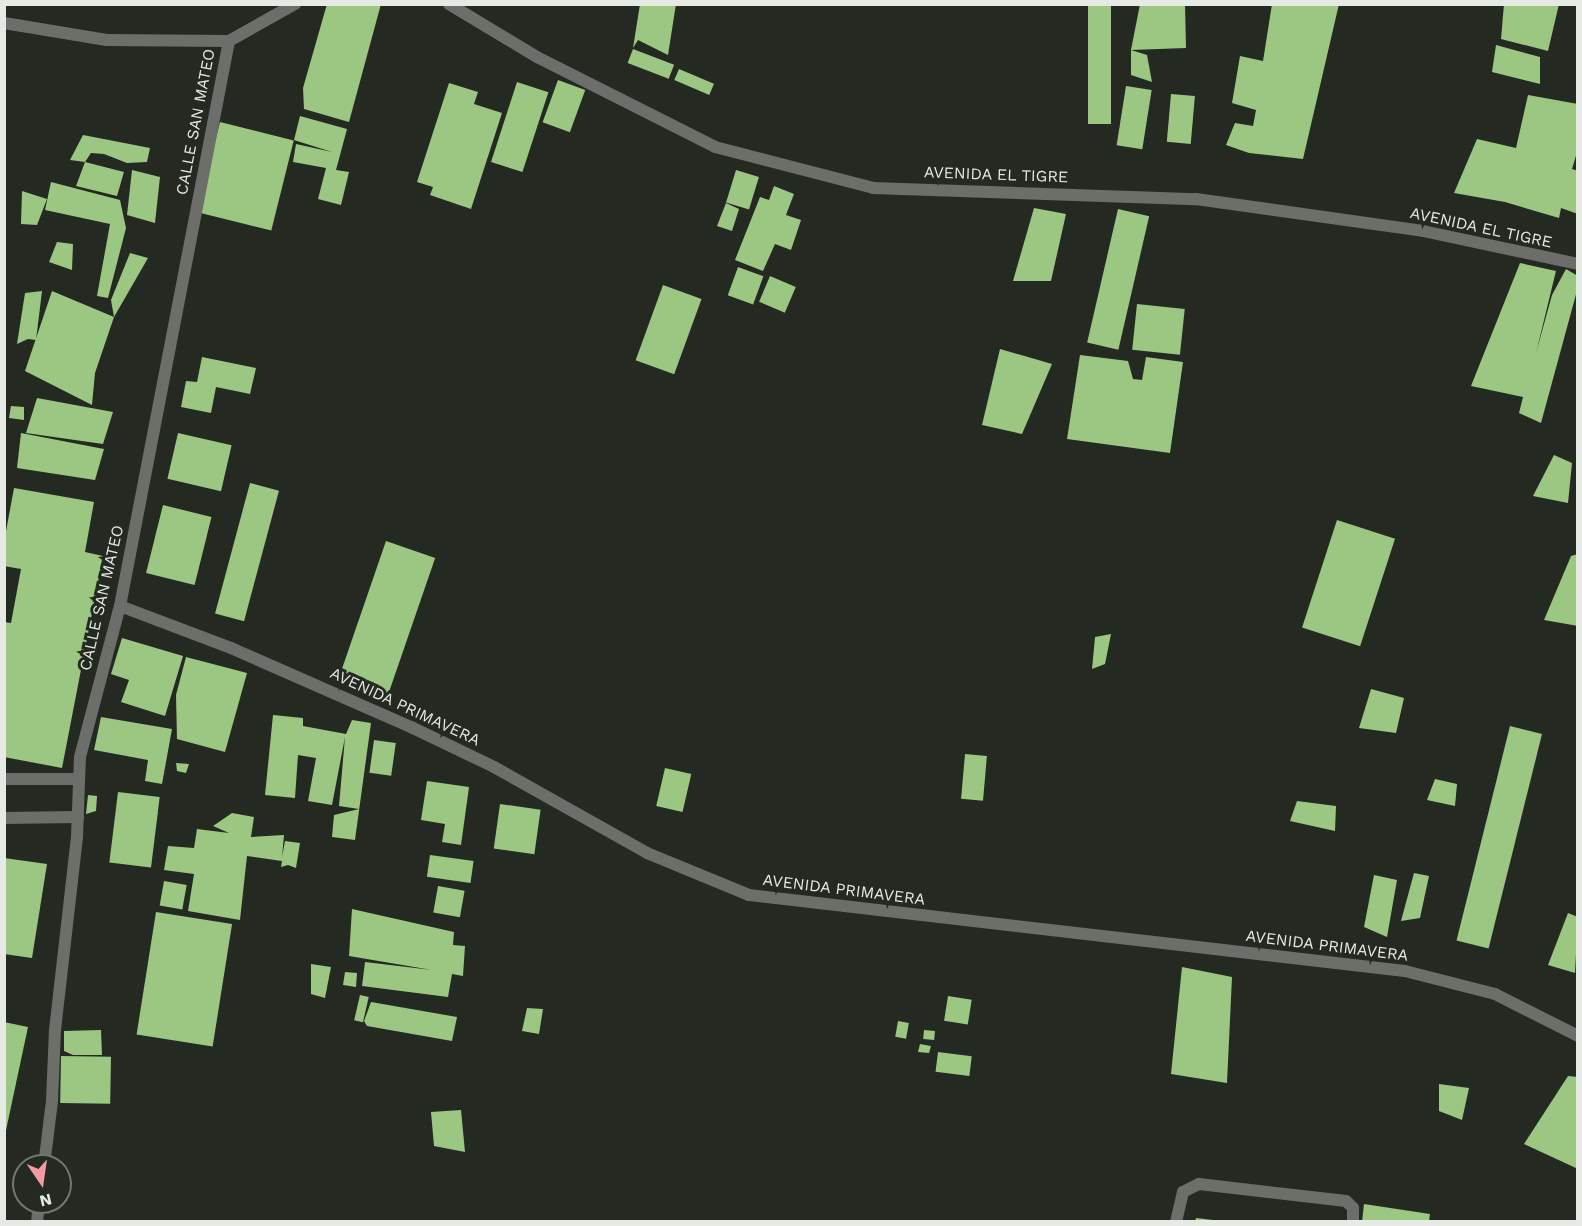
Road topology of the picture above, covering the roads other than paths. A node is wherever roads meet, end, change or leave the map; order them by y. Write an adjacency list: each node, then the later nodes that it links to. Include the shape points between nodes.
1 (295, 4): 4 (street)
2 (449, 4): 5 (street, AVENIDA EL TIGRE, via 537,57 715,147 873,188 1196,199 1423,231)
3 (4, 23): 4 (street, via 107,40)
4 (229, 41): 6 (street, CALLE SAN MATEO)
5 (1578, 264)
6 (120, 606): 8 (street, CALLE SAN MATEO, via 80,757); 11 (street, AVENIDA PRIMAVERA, via 231,648 411,727 494,767 647,853 749,895 1405,971 1495,994)
7 (4, 779): 8 (street)
8 (79, 779): 9 (street, CALLE SAN MATEO)
9 (78, 817): 10 (street); 12 (street, CALLE SAN MATEO)
10 (4, 818)
11 (1578, 1036)
12 (45, 1154)
13 (1176, 1221): 14 (street, via 1184,1192 1199,1184 1346,1200 1353,1208)
14 (1353, 1221)

